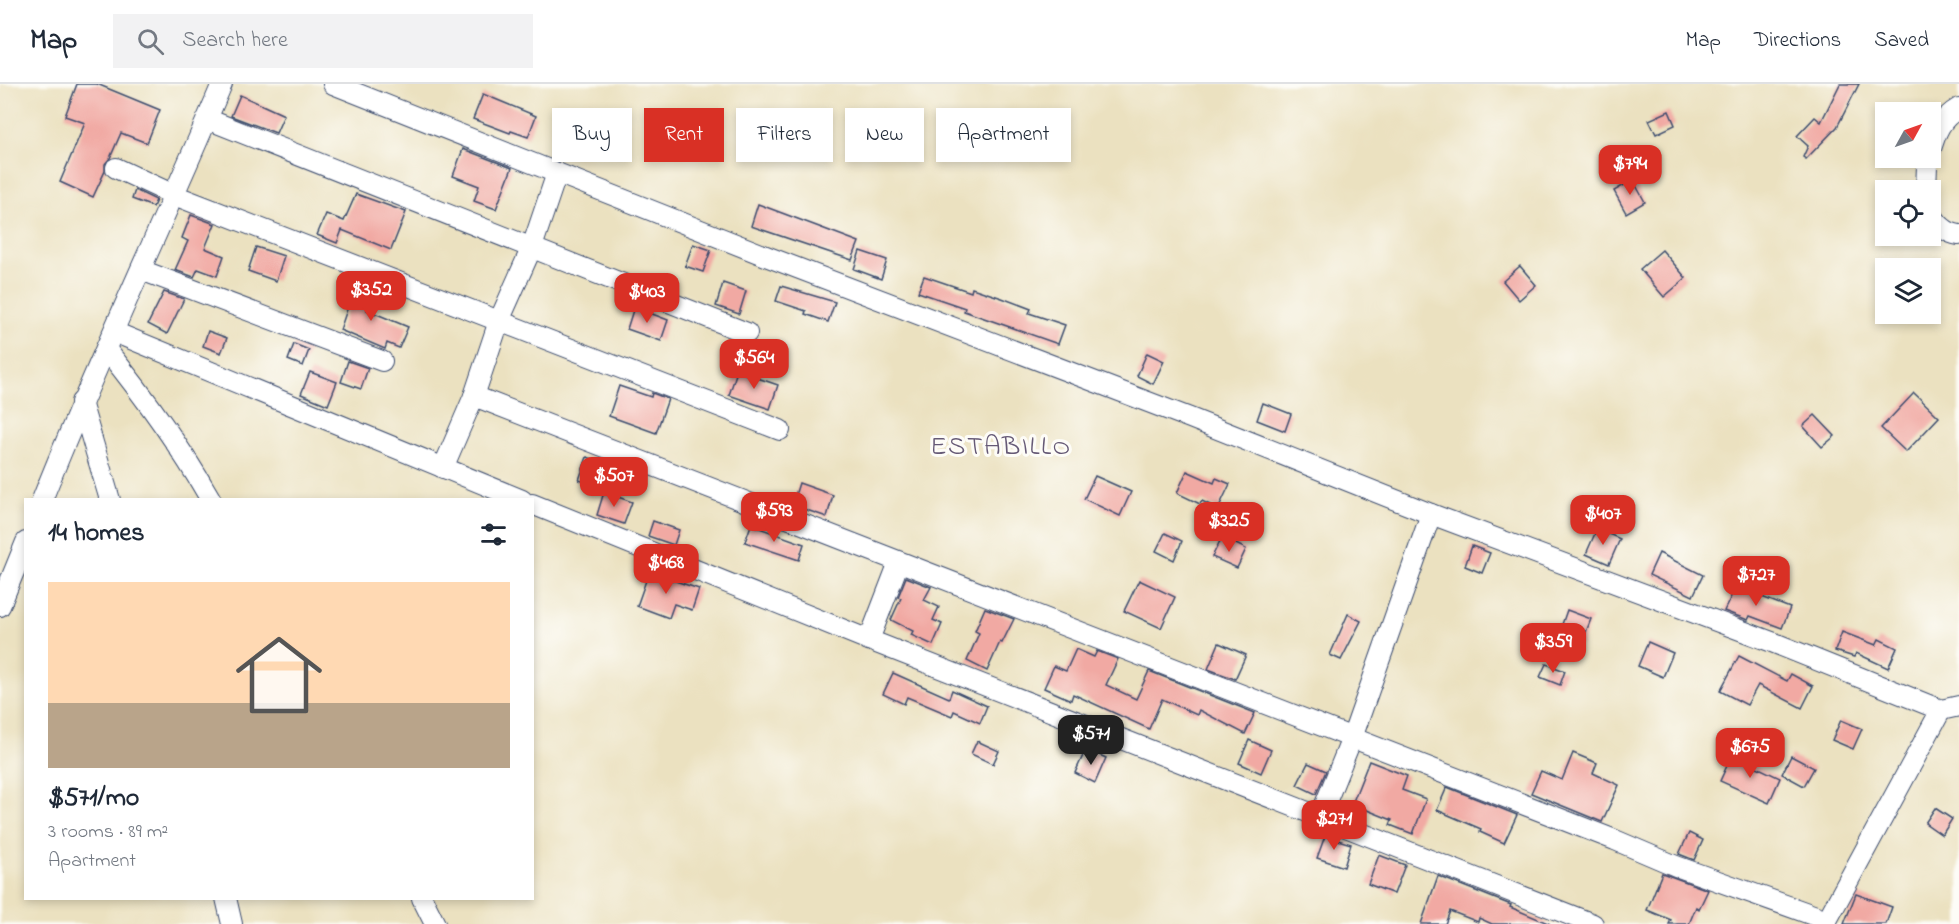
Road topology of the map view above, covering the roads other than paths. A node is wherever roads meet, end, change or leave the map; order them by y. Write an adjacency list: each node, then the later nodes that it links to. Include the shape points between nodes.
1 (222, 84): 4 (street)
2 (333, 84): 7 (street)
3 (1959, 108): 5 (street)
4 (207, 119): 8 (street); 11 (street)
5 (1941, 124)
6 (116, 168): 8 (street)
7 (557, 173): 11 (street); 26 (street)
8 (174, 195): 12 (street); 13 (street)
9 (1941, 227): 10 (street)
10 (1959, 235)
11 (532, 247): 13 (street); 14 (street)
12 (141, 270): 15 (street); 16 (street)
13 (499, 321): 17 (street); 19 (street)
14 (747, 333)
15 (110, 340): 18 (street); 20 (street); 23 (street)
16 (382, 361)
17 (474, 396): 20 (street); 28 (street)
18 (81, 402): 21 (street); 22 (street)
19 (780, 430)
20 (442, 468): 24 (street)
21 (43, 498)
22 (109, 498)
23 (210, 498)
24 (517, 498)
25 (534, 505): 30 (street)
26 (1431, 514): 31 (street); 32 (street)
27 (24, 547): 29 (street)
28 (899, 562): 30 (street); 32 (street)
29 (0, 606)
30 (869, 640): 33 (street)
31 (1950, 708): 36 (street)
32 (1352, 738): 33 (street); 36 (street)
33 (1320, 817): 39 (street)
34 (226, 900): 37 (street)
35 (424, 900): 38 (street)
36 (1826, 922)
37 (232, 924)
38 (435, 924)
39 (1593, 924)

